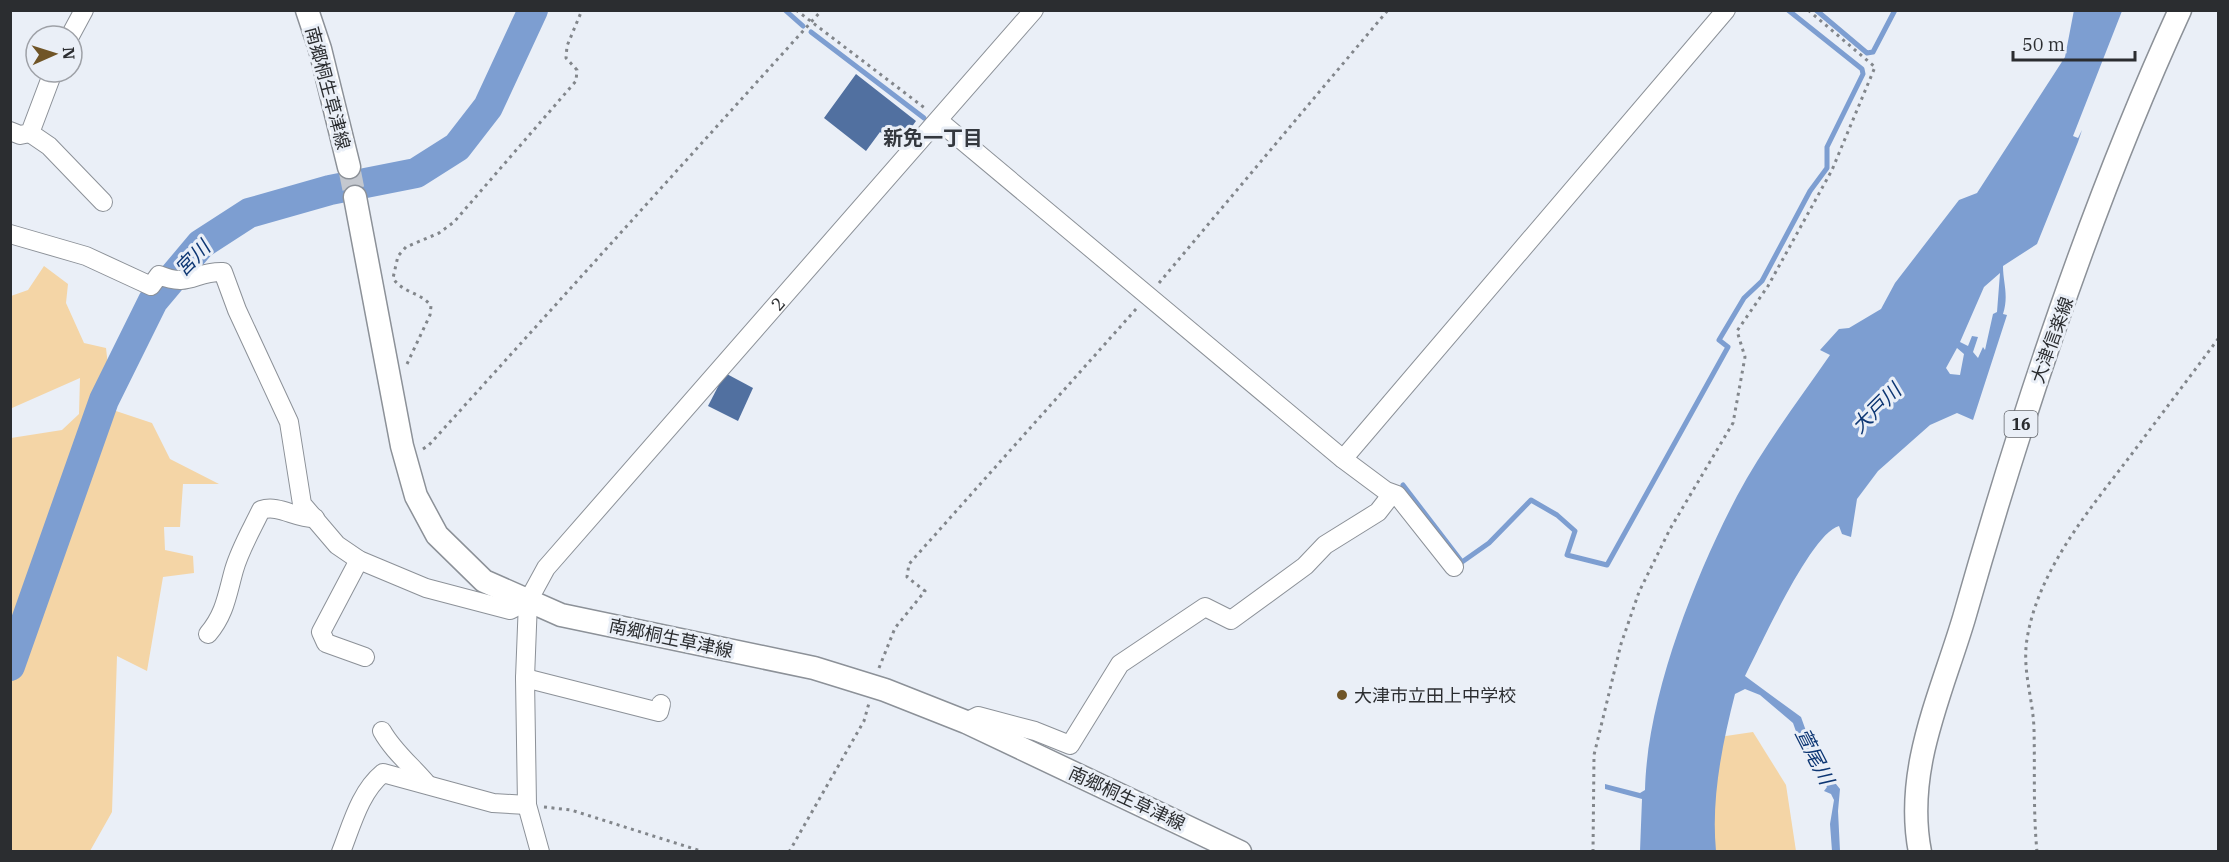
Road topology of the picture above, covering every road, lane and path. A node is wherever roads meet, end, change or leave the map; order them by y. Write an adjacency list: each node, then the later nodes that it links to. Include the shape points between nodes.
1 (84, 10): 12 (street)
2 (307, 10): 17 (main road, 南郷桐生草津線)
3 (582, 10): 23 (path, via 567,46 566,58 577,70 576,81 454,222 406,247 398,256 393,278 398,286 425,298 431,306 406,365)
4 (796, 10): 11 (path)
5 (822, 10): 11 (path)
6 (1034, 10): 14 (street, 2)
7 (1389, 10): 21 (path)
8 (1726, 10): 25 (street)
9 (1808, 10): 45 (path, via 1875,67 1832,170 1768,286 1737,331 1745,357 1733,423 1670,529 1639,592 1621,644 1594,755)
10 (2180, 10): 46 (main road, 大津信楽線 / 16, via 2106,190 2012,449 1918,768 1915,826)
11 (812, 23): 14 (path); 24 (path, via 429,445)
12 (76, 24)
13 (48, 84): 16 (street)
14 (939, 121): 21 (street); 30 (street, 2, via 546,568)
15 (10, 131): 16 (street)
16 (30, 133): 19 (street, via 49,146)
17 (348, 167)
18 (355, 197): 23 (main road, 南郷桐生草津線)
19 (103, 202)
20 (10, 234): 27 (street, via 86,256 151,286 159,275 175,282 223,272 289,422 302,504)
21 (1148, 296): 25 (street); 34 (path, via 909,564 907,577 925,591 895,628)
22 (2218, 339): 47 (path, via 2085,515 2037,601 2024,664 2032,712)
23 (388, 375): 24 (main road, 南郷桐生草津線)
24 (406, 458): 30 (main road, 南郷桐生草津線, via 416,496 437,535 484,580)
25 (1343, 459): 26 (street)
26 (1392, 494): 29 (street, via 1397,495); 36 (street, via 1378,512 1325,545 1305,566 1231,620 1205,607 1120,664 1070,746 1035,731 978,716)
27 (315, 518): 28 (street); 31 (street, via 270,507 261,510 234,569 220,619)
28 (358, 560): 30 (street, via 426,588 510,610); 32 (street, via 321,632 326,644)
29 (1454, 567)
30 (528, 601): 33 (street); 34 (main road, 南郷桐生草津線, via 561,615 814,668)
31 (208, 634)
32 (365, 657)
33 (525, 678): 35 (street, via 659,712); 39 (street)
34 (873, 686): 36 (main road, 南郷桐生草津線); 43 (path, via 864,721)
35 (661, 704)
36 (966, 722): 44 (main road, 南郷桐生草津線)
37 (382, 731): 38 (street)
38 (427, 784): 39 (street, via 493,802); 40 (street, via 383,773 359,806)
39 (527, 804): 41 (street); 42 (path, via 571,810)
40 (341, 852)
41 (540, 852)
42 (704, 852)
43 (789, 852)
44 (1240, 852)
45 (1593, 852)
46 (1920, 852)
47 (2037, 852)

